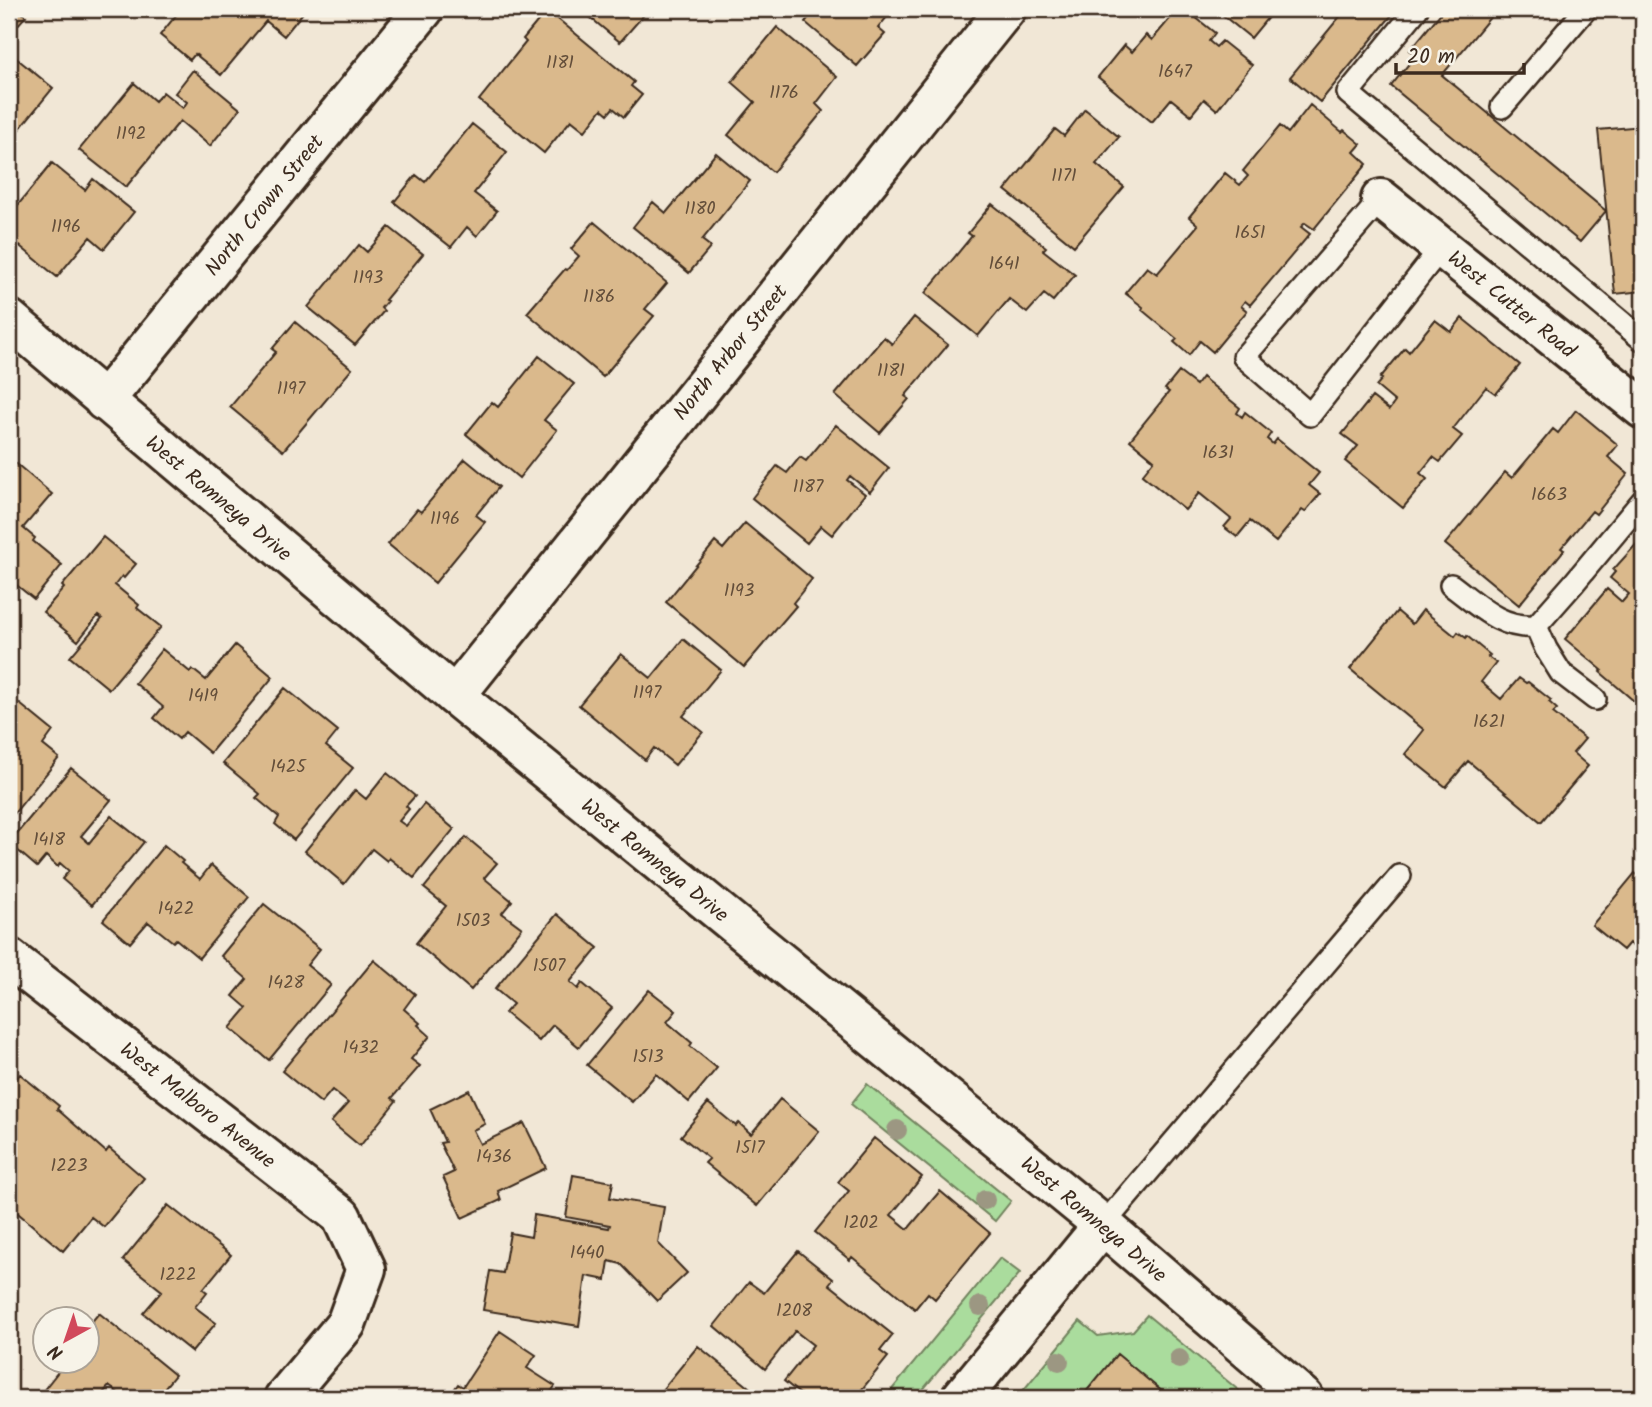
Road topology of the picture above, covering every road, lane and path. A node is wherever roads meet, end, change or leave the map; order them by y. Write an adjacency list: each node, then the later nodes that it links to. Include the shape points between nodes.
1 (424, 9): 10 (street, North Crown Street)
2 (1006, 9): 15 (street, North Arbor Street)
3 (1417, 9): 9 (lane, via 1348,93)
4 (1586, 9): 5 (lane)
5 (1502, 107)
6 (1381, 199): 7 (street, West Cutter Road); 7 (lane, via 1244,357 1310,415)
7 (1441, 248): 11 (street, West Cutter Road)
8 (9, 319): 10 (street, West Romneya Drive)
9 (1643, 340)
10 (104, 401): 15 (street, West Romneya Drive)
11 (1643, 409)
12 (1643, 500): 14 (lane)
13 (1451, 585): 14 (lane, via 1507,624)
14 (1536, 626): 16 (lane, via 1560,673)
15 (455, 696): 19 (street, West Romneya Drive)
16 (1595, 699)
17 (1399, 876): 19 (lane)
18 (9, 958): 20 (street, West Malboro Avenue, via 341,1216 366,1269 346,1324)
19 (1103, 1225): 21 (street); 22 (street, West Romneya Drive)
20 (284, 1398)
21 (961, 1398)
22 (1304, 1398)

